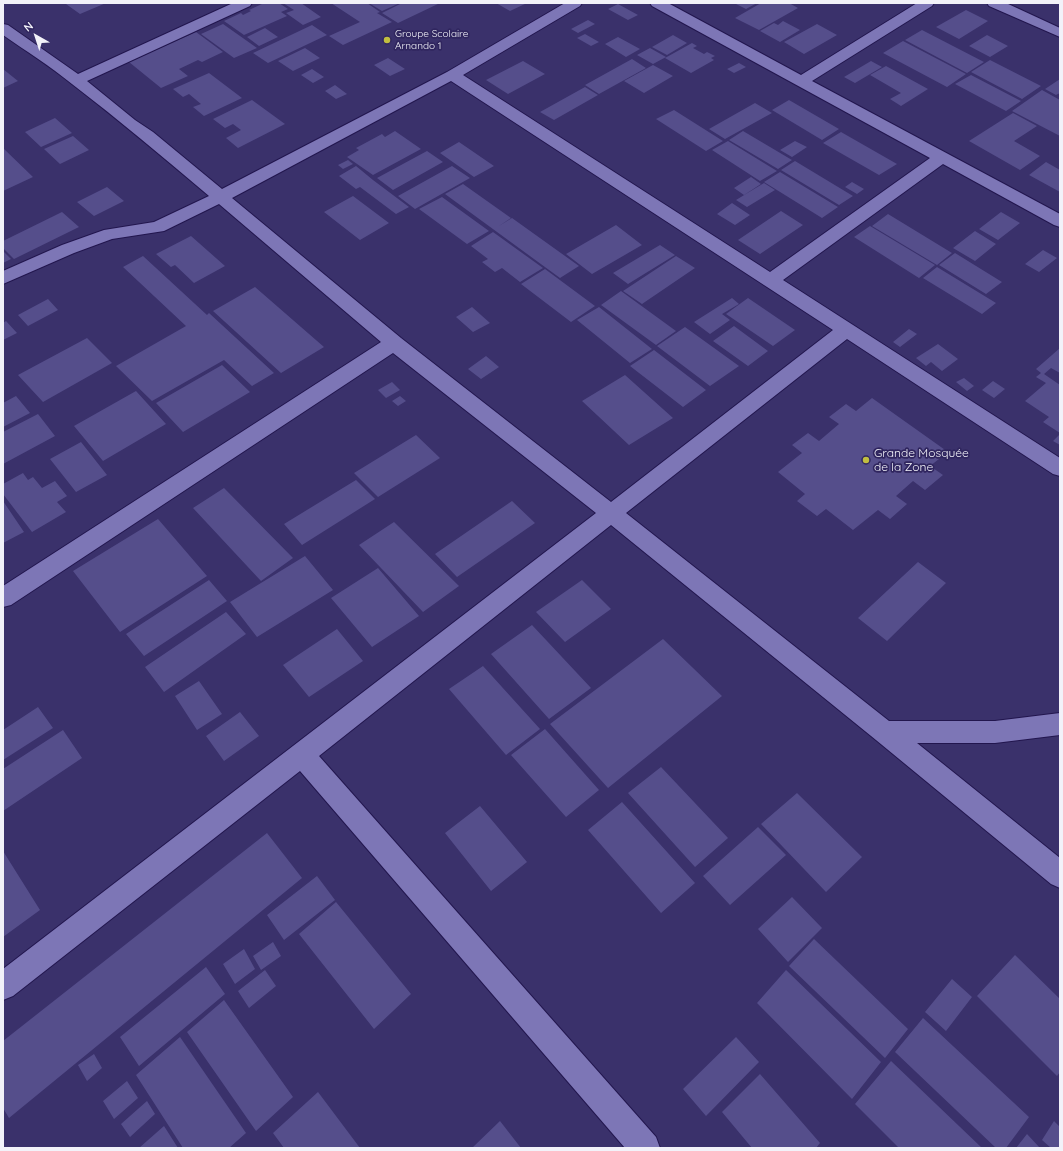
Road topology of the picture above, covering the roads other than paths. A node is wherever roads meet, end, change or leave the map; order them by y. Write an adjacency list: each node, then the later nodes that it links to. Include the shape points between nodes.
1 (245, 3): 9 (street)
2 (575, 3): 8 (street)
3 (657, 3): 10 (street)
4 (927, 3): 10 (street)
5 (994, 3): 7 (street)
6 (3, 28): 9 (street)
7 (1060, 33)
8 (452, 75): 12 (street); 15 (street)
9 (77, 80): 12 (street)
10 (801, 81): 11 (street)
11 (942, 157): 13 (street); 15 (street)
12 (220, 197): 14 (street, via 158,227 110,234 68,249); 17 (street)
13 (1060, 221)
14 (3, 278)
15 (770, 281): 16 (street)
16 (846, 330): 18 (street); 19 (street)
17 (394, 343): 19 (street); 20 (street)
18 (1060, 468)
19 (612, 514): 22 (street); 23 (street)
20 (3, 598)
21 (1060, 724): 22 (street, via 995,732)
22 (885, 732): 24 (street)
23 (302, 755): 25 (street); 26 (street)
24 (1060, 875)
25 (3, 986)
26 (645, 1148)

